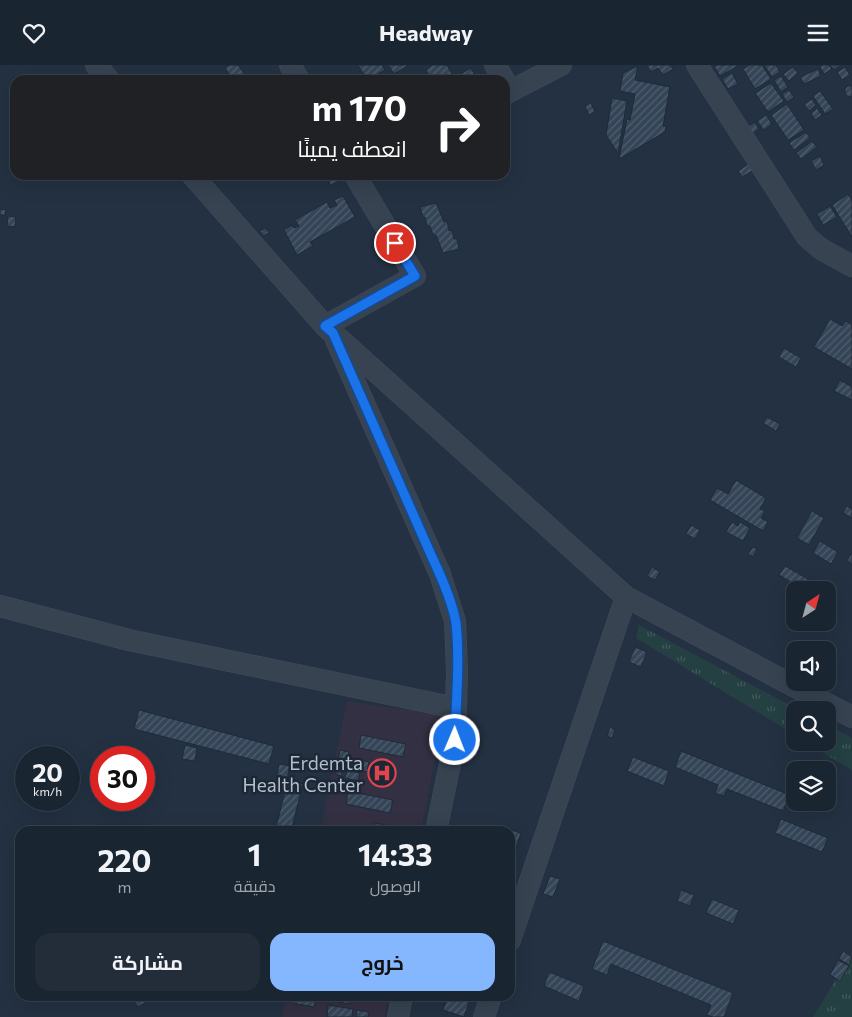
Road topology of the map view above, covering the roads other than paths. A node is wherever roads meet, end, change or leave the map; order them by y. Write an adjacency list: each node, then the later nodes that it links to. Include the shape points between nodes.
1 (96, 65): 4 (street)
2 (562, 65): 5 (street)
3 (697, 65): 8 (street, via 807,237 820,249)
4 (105, 75)
5 (510, 85)
6 (196, 180): 9 (street)
7 (359, 180): 9 (street, via 415,276)
8 (852, 266)
9 (329, 330): 10 (street); 12 (street, via 440,574 456,621)
10 (626, 597): 13 (street); 15 (street)
11 (0, 606): 12 (street, via 129,640)
12 (456, 708): 14 (street, via 455,740)
13 (852, 717)
14 (437, 826)
15 (515, 924)
16 (401, 1001): 18 (street)
17 (489, 1001): 19 (street)
18 (398, 1017)
19 (484, 1017)

